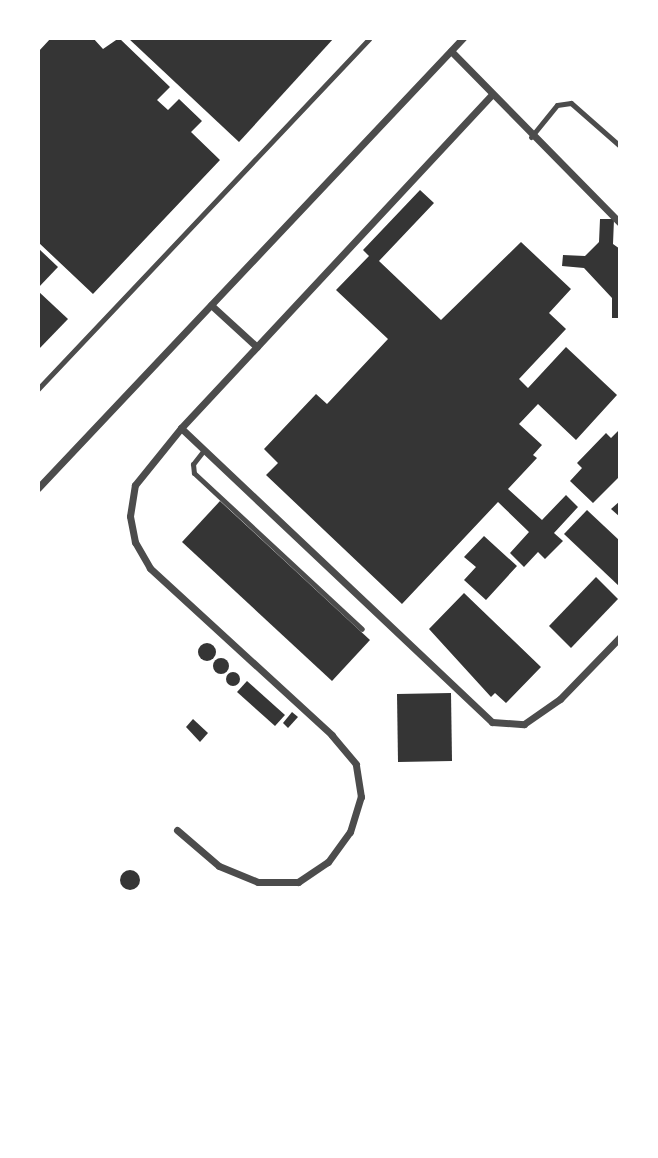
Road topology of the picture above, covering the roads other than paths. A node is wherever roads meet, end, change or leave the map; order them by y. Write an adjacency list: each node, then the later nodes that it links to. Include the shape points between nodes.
1 (463, 38): 3 (street)
2 (369, 39): 10 (lane)
3 (451, 51): 4 (street); 8 (street)
4 (491, 96): 5 (street); 9 (street)
5 (530, 136): 6 (lane, via 557,105 571,103); 7 (street)
6 (620, 146)
7 (620, 223)
8 (211, 305): 9 (street); 13 (street)
9 (257, 346): 11 (street)
10 (38, 389)
11 (181, 428): 12 (street); 16 (street, via 135,485 130,516 135,542 150,568 332,735 356,764 361,797 349,832 328,862 298,881 258,882 219,866)
12 (204, 450): 14 (lane, via 193,464 194,473); 15 (street, via 492,722 524,724 560,699)
13 (38, 488)
14 (362, 629)
15 (620, 637)
16 (177, 830)

